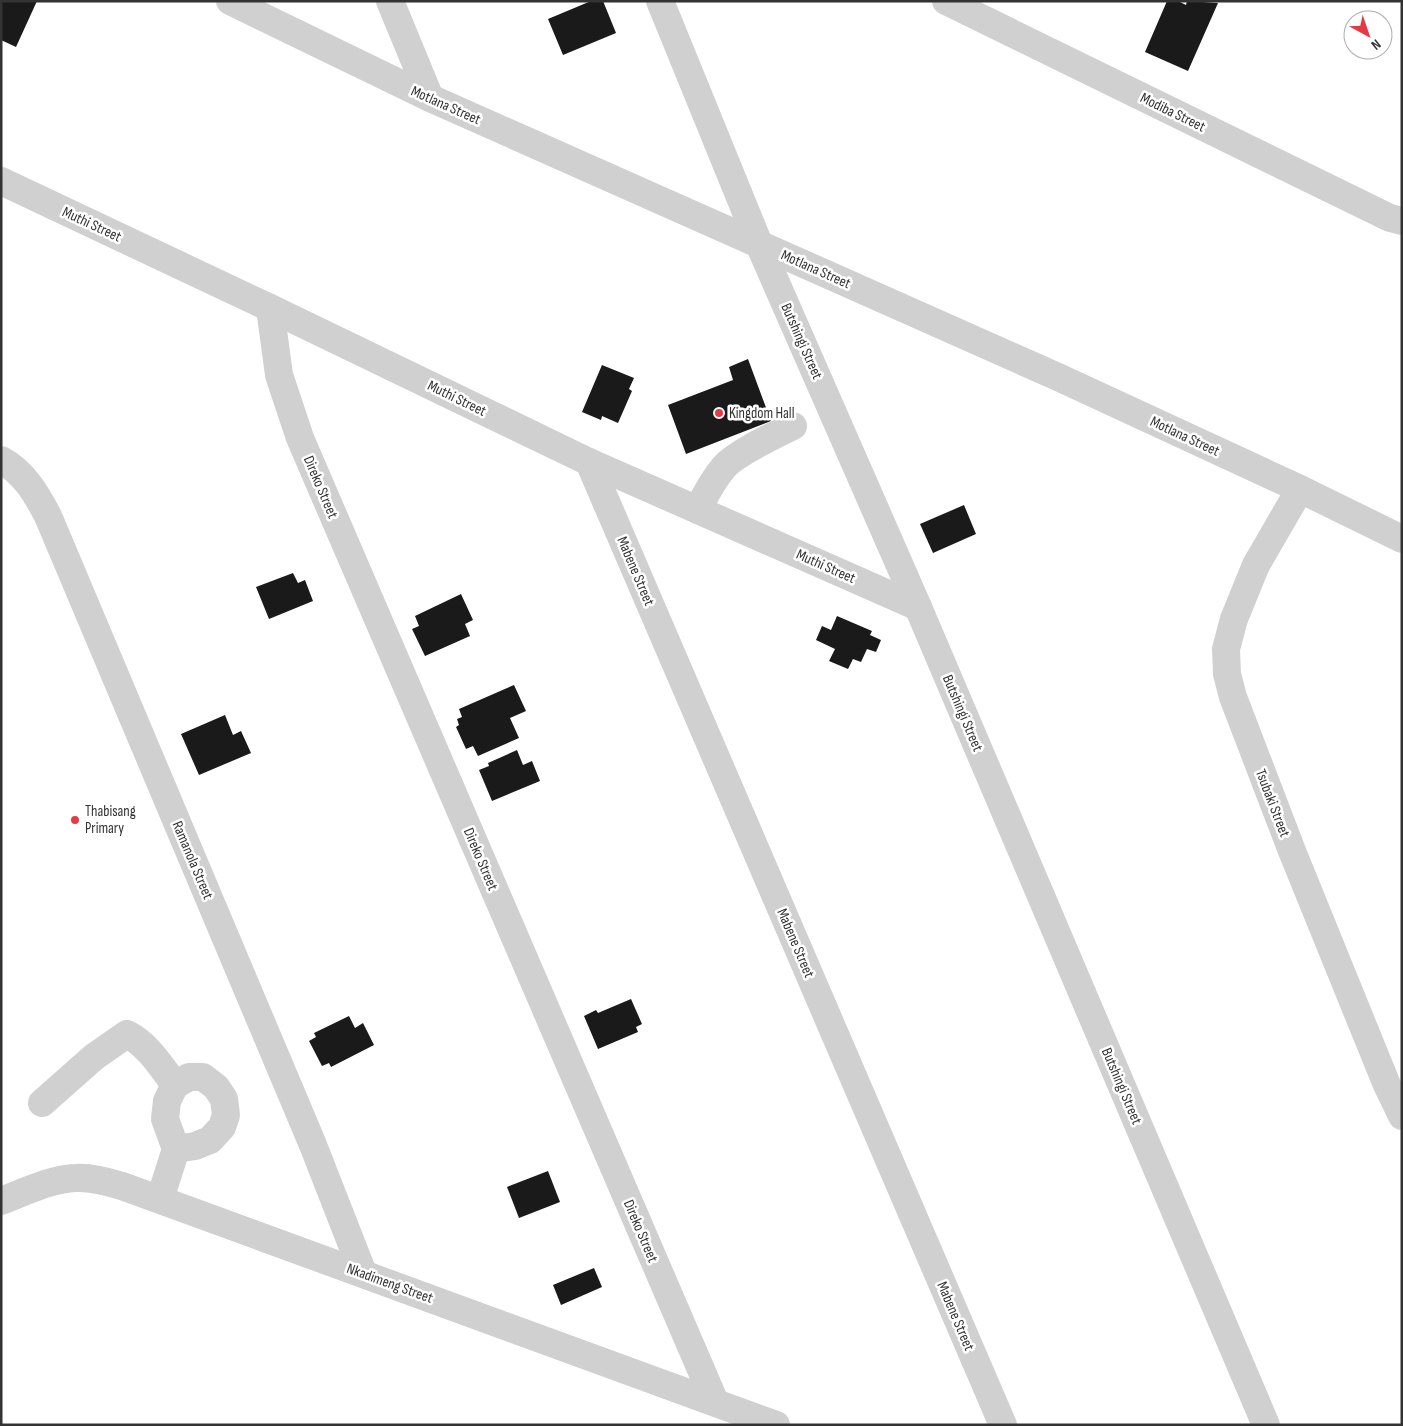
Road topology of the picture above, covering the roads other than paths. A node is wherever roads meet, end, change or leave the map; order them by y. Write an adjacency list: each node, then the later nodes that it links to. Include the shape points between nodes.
1 (230, 1): 5 (street, Motlana Street)
2 (390, 1): 5 (street)
3 (660, 1): 8 (street, Butshingi Street)
4 (946, 1): 7 (street, Modiba Street, via 1381,214)
5 (430, 98): 8 (street, Motlana Street)
6 (1, 181): 9 (street, Muthi Street)
7 (1402, 221)
8 (759, 244): 13 (street, Motlana Street); 16 (street, Butshingi Street)
9 (270, 308): 12 (street, Muthi Street); 24 (street, Direko Street, via 279,375 300,438)
10 (793, 426): 14 (street, via 724,466)
11 (1, 460): 23 (street, Ramanola Street, via 26,479 48,516 313,1145)
12 (589, 462): 14 (street, Muthi Street); 26 (street, Mabene Street)
13 (1300, 489): 15 (street, Motlana Street); 19 (street, Tsubaki Street, via 1256,565 1234,619 1226,649 1227,674 1292,851)
14 (698, 510): 16 (street, Muthi Street)
15 (1402, 539)
16 (918, 607): 27 (street, Butshingi Street)
17 (175, 1084): 18 (street, via 137,1039 127,1034 94,1057); 20 (street, via 167,1101 165,1119); 20 (street, via 189,1077 203,1078 216,1087 224,1099 226,1115 222,1127 210,1140)
18 (42, 1103)
19 (1402, 1116)
20 (176, 1149): 21 (street)
21 (160, 1199): 22 (street, Nkadimeng Street, via 100,1180 77,1178 31,1189); 23 (street, Nkadimeng Street)
22 (1, 1201)
23 (363, 1273): 24 (street, Nkadimeng Street)
24 (716, 1402): 25 (street, Nkadimeng Street)
25 (776, 1425)
26 (1003, 1425)
27 (1266, 1425)

